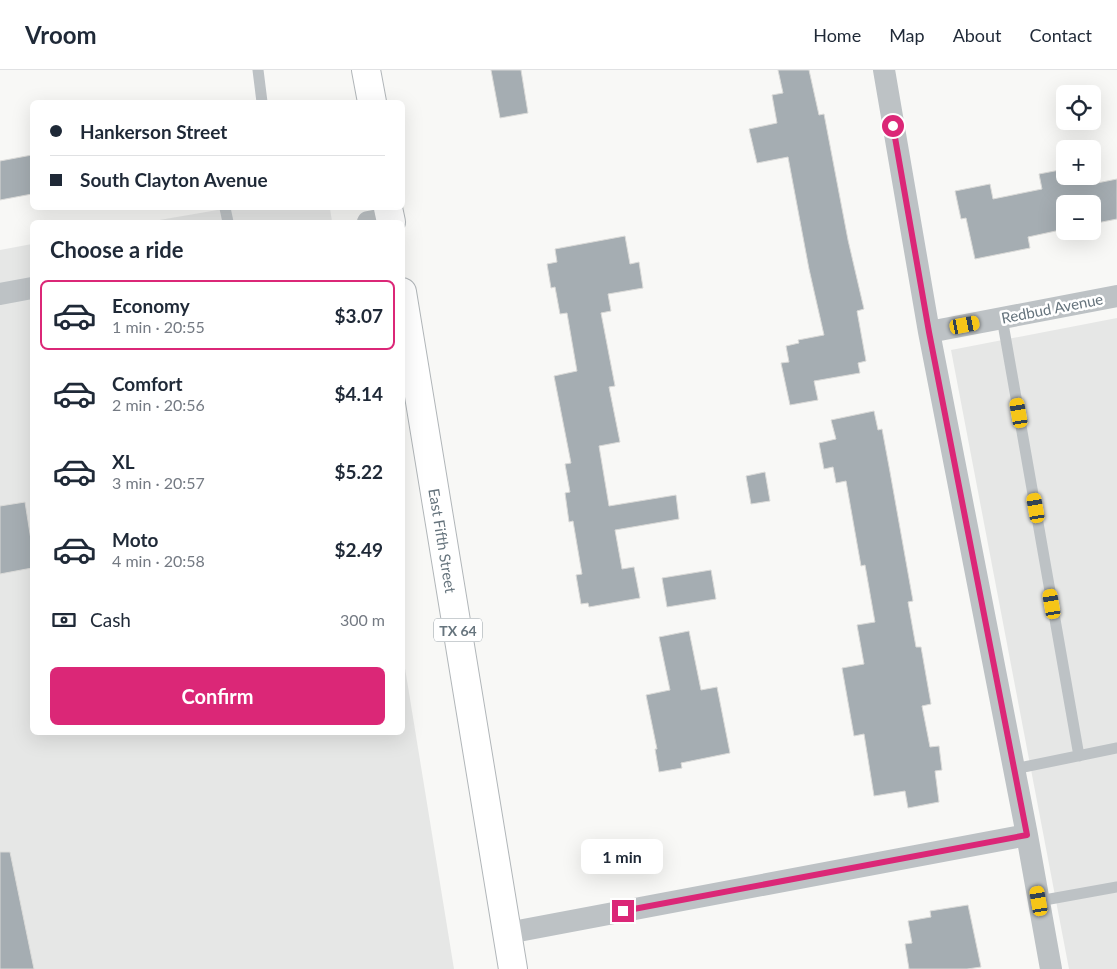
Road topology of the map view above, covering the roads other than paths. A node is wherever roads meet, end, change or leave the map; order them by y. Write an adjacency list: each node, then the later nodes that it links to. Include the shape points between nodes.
1 (258, 70): 4 (lane)
2 (366, 70): 5 (main road)
3 (884, 70): 11 (street)
4 (262, 100)
5 (372, 100)
6 (30, 288): 7 (street)
7 (0, 294)
8 (1117, 296): 9 (street, Redbud Avenue)
9 (1002, 318): 11 (street, Redbud Avenue); 14 (lane)
10 (405, 327): 12 (main road, East Fifth Street / TX 64)
11 (929, 332): 15 (street)
12 (407, 351): 19 (main road, East Fifth Street / TX 64)
13 (1117, 748): 14 (lane)
14 (1080, 756): 15 (lane)
15 (1014, 769): 16 (street)
16 (1027, 835): 18 (street); 19 (street)
17 (1117, 887): 18 (lane)
18 (1039, 901): 21 (street)
19 (508, 933): 20 (main road, East Fifth Street / TX 64)
20 (514, 969)
21 (1051, 969)

